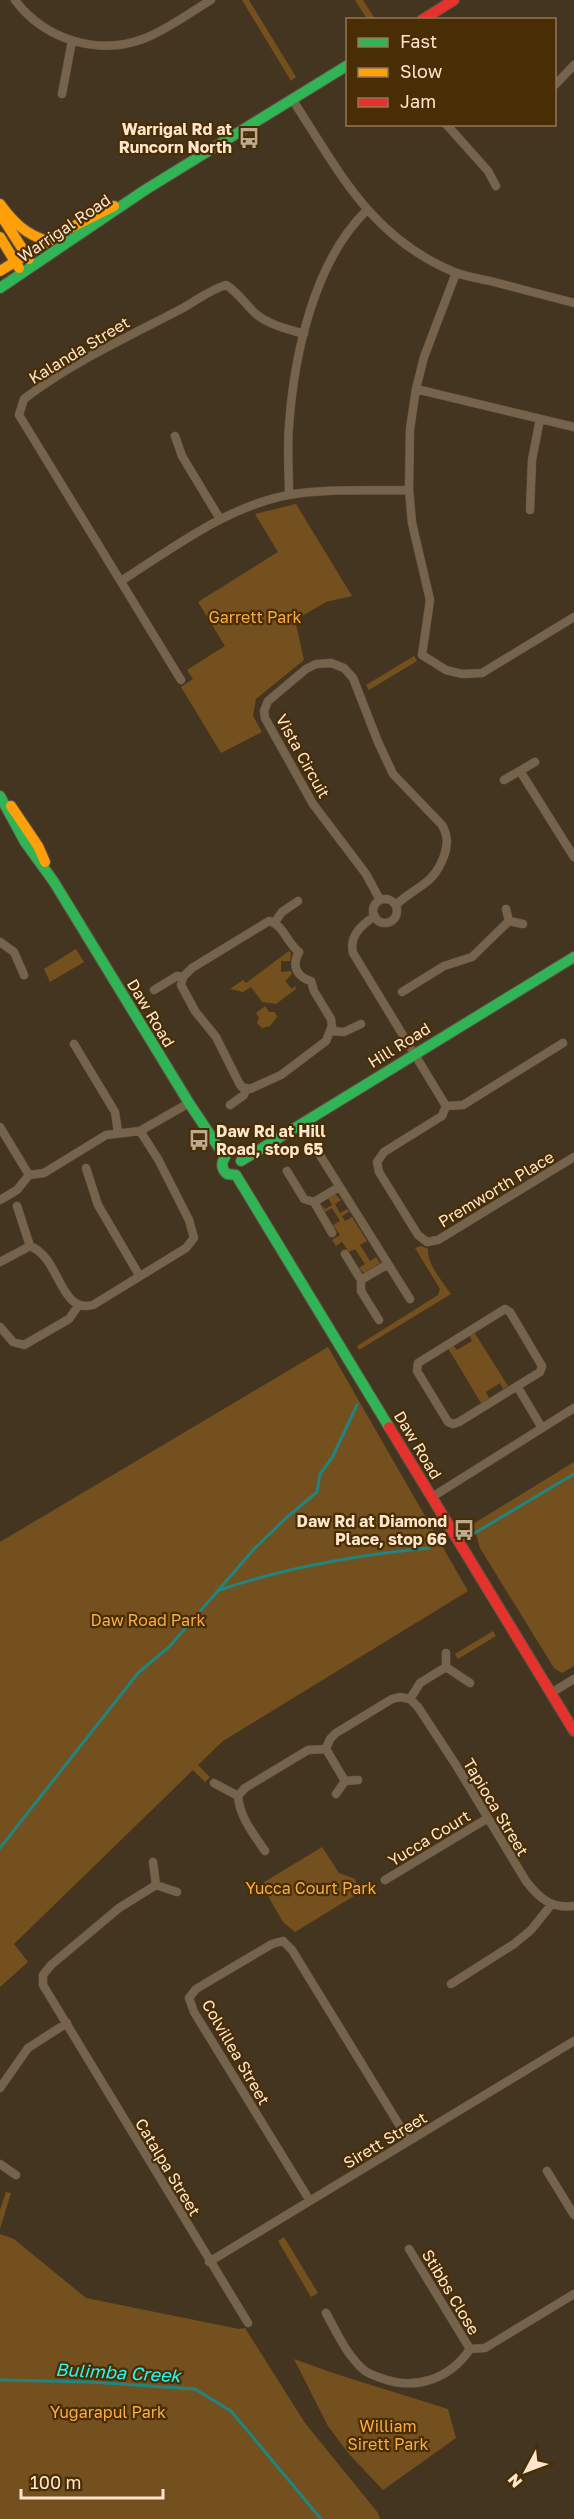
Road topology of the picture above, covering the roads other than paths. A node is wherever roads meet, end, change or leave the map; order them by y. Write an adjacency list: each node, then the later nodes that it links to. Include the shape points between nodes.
1 (15, 0): 5 (street, via 39,24)
2 (211, 0): 5 (street, via 141,40 98,46)
3 (454, 0): 4 (street)
4 (425, 18)
5 (72, 41): 9 (street)
6 (574, 65): 8 (street)
7 (346, 66): 10 (street, Warrigal Road)
8 (556, 84)
9 (62, 94)
10 (292, 99): 13 (street, Warrigal Road); 15 (street)
11 (448, 126): 12 (street, via 488,171)
12 (496, 186)
13 (145, 190): 18 (street, Warrigal Road); 21 (street, Warrigal Road)
14 (0, 204): 18 (street, via 21,229)
15 (366, 211): 23 (street, via 420,255); 27 (street, via 337,246)
16 (0, 214): 19 (street)
17 (0, 237): 20 (street)
18 (48, 241): 19 (street, Warrigal Road)
19 (26, 255): 20 (street, Warrigal Road); 21 (street)
20 (15, 262): 22 (street, Warrigal Road); 24 (street)
21 (34, 267): 24 (street, Warrigal Road)
22 (0, 271)
23 (456, 273): 26 (street); 28 (street)
24 (23, 274): 25 (street, Warrigal Road)
25 (0, 288)
26 (574, 303)
27 (304, 334): 33 (street, via 288,427); 36 (street, Kalanda Street, via 259,316 237,291 226,285 213,288 24,399 19,415)
28 (416, 389): 29 (street); 32 (street, via 410,429)
29 (540, 418): 30 (street); 34 (street, via 532,460)
30 (574, 427)
31 (175, 436): 35 (street, via 182,456)
32 (409, 490): 33 (street); 37 (street, via 412,524 430,600 422,655 462,675 482,673)
33 (289, 495): 35 (street)
34 (530, 510)
35 (220, 519): 36 (street)
36 (121, 581): 38 (street, Kalanda Street)
37 (574, 617)
38 (181, 680)
39 (535, 762): 40 (street)
40 (520, 771): 41 (street); 44 (street)
41 (504, 780)
42 (0, 791): 45 (street, Daw Road, via 38,846)
43 (0, 796): 45 (street, Daw Road)
44 (574, 857)
45 (54, 882): 66 (street, Daw Road)
46 (380, 900): 48 (street, via 391,900); 48 (street, Vista Circuit, via 366,874 318,813 265,718 268,700 316,664 331,663 344,668 353,678 393,774 447,835 438,872); 50 (street, via 374,909)
47 (298, 901): 52 (street)
48 (396, 905): 50 (street, via 397,913 390,921 380,921)
49 (506, 909): 51 (street)
50 (375, 916): 64 (street, via 353,938 353,954)
51 (509, 921): 53 (street); 59 (street, via 472,957 444,966)
52 (275, 922): 57 (street, via 263,924); 61 (street, via 299,952 296,970 301,978 311,981 331,1019)
53 (523, 924)
54 (0, 942): 56 (street, via 14,952)
55 (574, 957): 64 (street, Hill Road)
56 (24, 975)
57 (183, 976): 58 (street); 65 (street, via 181,985 186,995 216,1037 239,1083)
58 (154, 990)
59 (402, 992)
60 (361, 1024): 61 (street, via 345,1032)
61 (331, 1031): 65 (street, via 326,1041 281,1075)
62 (562, 1043): 68 (street, via 464,1105)
63 (74, 1044): 71 (street, via 115,1112)
64 (414, 1054): 68 (street); 75 (street, Hill Road)
65 (246, 1088): 67 (street, via 244,1095)
66 (189, 1103): 70 (street); 73 (street, Daw Road)
67 (230, 1105)
68 (446, 1106): 74 (street, Premworth Place, via 442,1116 384,1152 377,1162 379,1172 418,1235 427,1242 438,1240)
69 (0, 1127): 78 (street)
70 (140, 1131): 71 (street); 89 (street, via 189,1220 194,1238 186,1248)
71 (118, 1132): 78 (street, via 106,1135 44,1173)
72 (318, 1152): 80 (street)
73 (225, 1157): 75 (street, via 234,1155); 79 (street, Daw Road, via 222,1169)
74 (574, 1157)
75 (241, 1161): 79 (street)
76 (86, 1168): 89 (street, via 98,1205)
77 (287, 1171): 82 (street, via 304,1198)
78 (29, 1175): 81 (street, via 17,1190)
79 (236, 1175): 98 (street, Daw Road)
80 (339, 1187): 82 (street); 88 (street)
81 (0, 1200)
82 (314, 1202): 84 (street)
83 (17, 1206): 85 (street)
84 (332, 1233)
85 (30, 1246): 87 (street); 92 (street, via 45,1255 70,1300)
86 (345, 1254): 90 (street)
87 (0, 1262)
88 (388, 1264): 90 (street); 91 (street)
89 (139, 1275): 92 (street, via 93,1305)
90 (361, 1280): 93 (street, via 361,1291)
91 (410, 1299)
92 (78, 1306): 94 (street, via 69,1319 24,1345 13,1342)
93 (379, 1320)
94 (0, 1328)
95 (517, 1386): 95 (street, via 453,1424 417,1367 504,1309 510,1312 542,1366 540,1372); 97 (street)
96 (574, 1408): 97 (street)
97 (542, 1428): 98 (street)
98 (432, 1497): 103 (street, Daw Road)
99 (446, 1653): 100 (street)
100 (446, 1667): 102 (street); 104 (street, via 420,1683)
101 (574, 1679): 103 (street)
102 (470, 1683)
103 (551, 1694): 105 (street, Daw Road)
104 (410, 1699): 106 (street, via 392,1699 336,1733); 112 (street, Tapioca Street)
105 (574, 1731)
106 (326, 1749): 108 (street); 111 (street, via 308,1750)
107 (358, 1780): 108 (street)
108 (345, 1781): 110 (street)
109 (214, 1783): 111 (street)
110 (336, 1794)
111 (238, 1796): 113 (street, via 243,1818)
112 (488, 1818): 115 (street, Yucca Court); 118 (street, Tapioca Street, via 526,1881 537,1896)
113 (265, 1851)
114 (153, 1862): 116 (street)
115 (385, 1880)
116 (156, 1885): 117 (street); 121 (street, Catalpa Street, via 112,1914 43,1975 43,1985)
117 (177, 1892)
118 (551, 1905): 119 (street); 120 (street, via 514,1944)
119 (574, 1906)
120 (452, 1984)
121 (67, 2023): 123 (street, via 28,2048); 131 (street, Catalpa Street)
122 (574, 2041): 124 (street, Sirett Street)
123 (0, 2088)
124 (409, 2142): 128 (street, Sirett Street); 128 (street, Colvillea Street, via 284,1941 272,1944 196,1989 189,1998 194,2012)
125 (0, 2164): 127 (street)
126 (547, 2170): 129 (street)
127 (16, 2175)
128 (310, 2201): 131 (street, Sirett Street)
129 (574, 2215)
130 (409, 2249): 135 (street, Stibbs Close)
131 (209, 2262): 134 (street, Catalpa Street)
132 (574, 2294): 135 (street, via 485,2348)
133 (326, 2313): 135 (street, via 352,2358 367,2373 392,2382 415,2385 435,2378 461,2363)
134 (248, 2323)
135 (470, 2349)

